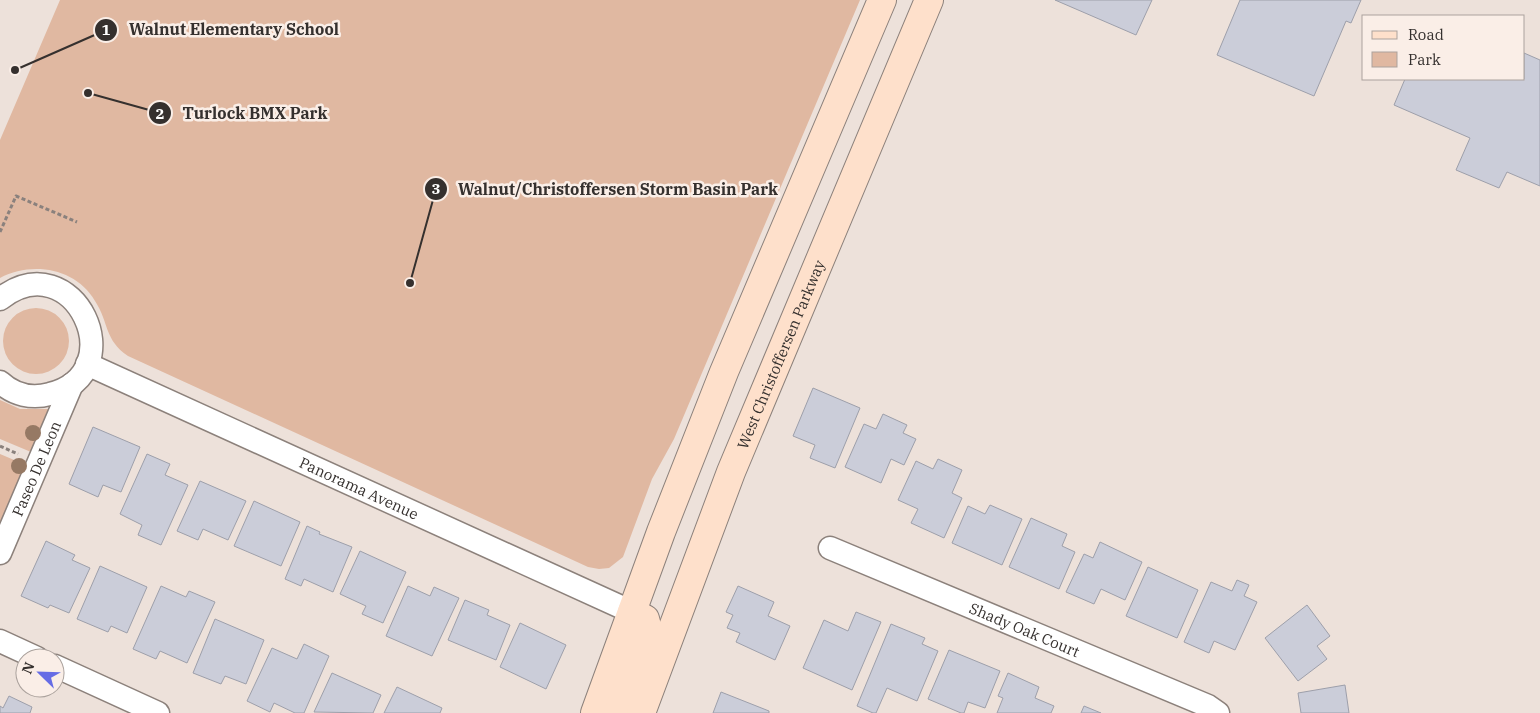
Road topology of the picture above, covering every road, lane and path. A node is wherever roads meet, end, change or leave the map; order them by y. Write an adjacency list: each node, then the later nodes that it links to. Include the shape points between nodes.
1 (882, 0): 13 (street, via 724,372)
2 (929, 0): 20 (street, West Christoffersen Parkway, via 731,472)
3 (77, 222): 4 (path, via 16,196)
4 (0, 232)
5 (0, 299): 6 (street, via 26,286 43,285 60,290 74,300 85,313 91,330 92,348)
6 (87, 364): 8 (street); 13 (street, Panorama Avenue)
7 (0, 382): 8 (street, via 23,395 40,397)
8 (72, 384): 12 (street, Paseo De Leon)
9 (0, 446): 10 (path)
10 (23, 456)
11 (830, 548): 21 (street, Shady Oak Court, via 1208,706)
12 (0, 553)
13 (632, 612): 18 (street); 19 (street, via 645,619 648,630)
14 (0, 641): 15 (street)
15 (16, 648)
16 (65, 671): 17 (street)
17 (158, 713)
18 (595, 713)
19 (618, 713)
20 (642, 713)
21 (1218, 713)

